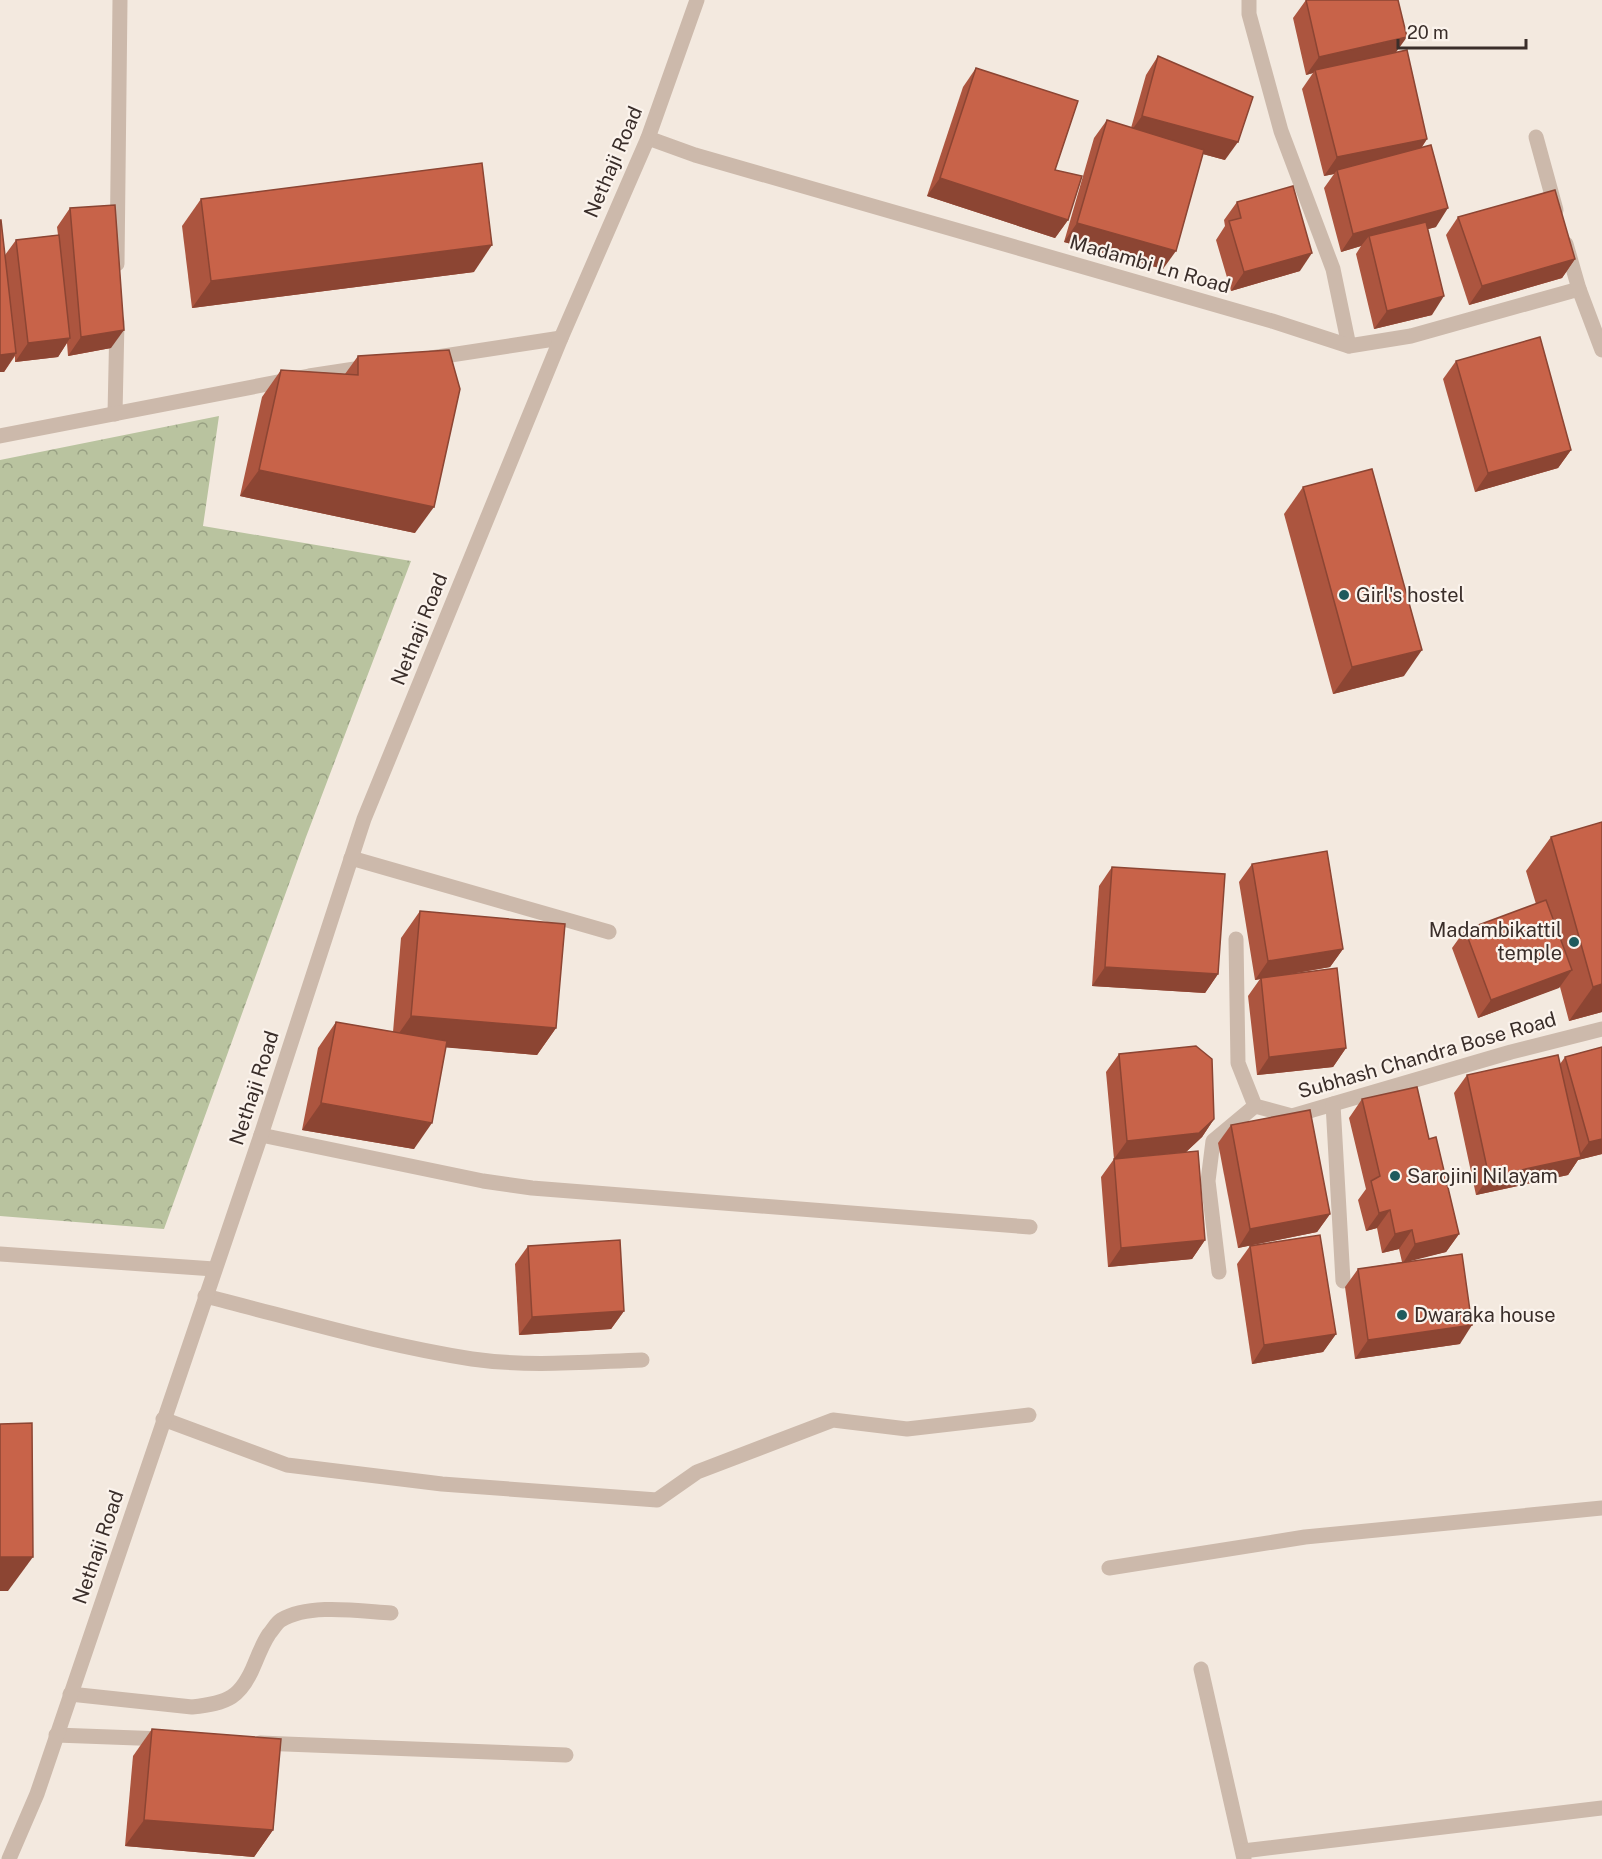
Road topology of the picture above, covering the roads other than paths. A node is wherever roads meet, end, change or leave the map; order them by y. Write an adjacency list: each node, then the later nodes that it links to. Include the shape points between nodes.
1 (120, 0): 6 (street)
2 (697, 0): 5 (street, Nethaji Road)
3 (1249, 0): 10 (street, via 1249,14 1281,131 1333,269)
4 (1536, 137): 7 (street)
5 (648, 138): 9 (street, Nethaji Road); 10 (street, Madambi Ln Road)
6 (117, 284)
7 (1579, 289): 10 (street, Madambi Ln Road, via 1411,336); 11 (street)
8 (117, 308): 14 (street)
9 (561, 338): 12 (street); 16 (street, Nethaji Road)
10 (1349, 346)
11 (1602, 350)
12 (412, 360)
13 (378, 366): 14 (street)
14 (116, 414): 15 (street)
15 (0, 436)
16 (351, 858): 17 (street); 22 (street, Nethaji Road)
17 (609, 932)
18 (1236, 939): 21 (street, via 1238,1063)
19 (1602, 1029): 20 (street, Subhash Chandra Bose Road)
20 (1334, 1104): 21 (street, Subhash Chandra Bose Road, via 1292,1116); 27 (street)
21 (1255, 1106): 26 (street, via 1213,1141 1208,1180)
22 (261, 1135): 23 (street, via 532,1188); 25 (street, Nethaji Road)
23 (1030, 1227)
24 (0, 1254): 25 (street)
25 (214, 1269): 28 (street, Nethaji Road)
26 (1219, 1272)
27 (1343, 1281)
28 (205, 1296): 29 (street, via 474,1359 533,1364); 31 (street, Nethaji Road)
29 (642, 1360)
30 (1029, 1415): 31 (street, via 907,1429 833,1420 697,1472 657,1500 442,1484 287,1465)
31 (163, 1419): 36 (street, Nethaji Road)
32 (1602, 1508): 33 (street, via 1305,1537)
33 (1109, 1568)
34 (391, 1612): 36 (street, via 323,1610 297,1613 279,1621 264,1641 248,1681 232,1698 210,1705 192,1707)
35 (1201, 1669): 42 (street)
36 (70, 1694): 37 (street, Nethaji Road)
37 (56, 1735): 38 (street); 43 (street, Nethaji Road, via 37,1794)
38 (175, 1740)
39 (246, 1743): 40 (street)
40 (566, 1755)
41 (1602, 1808): 42 (street)
42 (1243, 1855)
43 (9, 1859)

